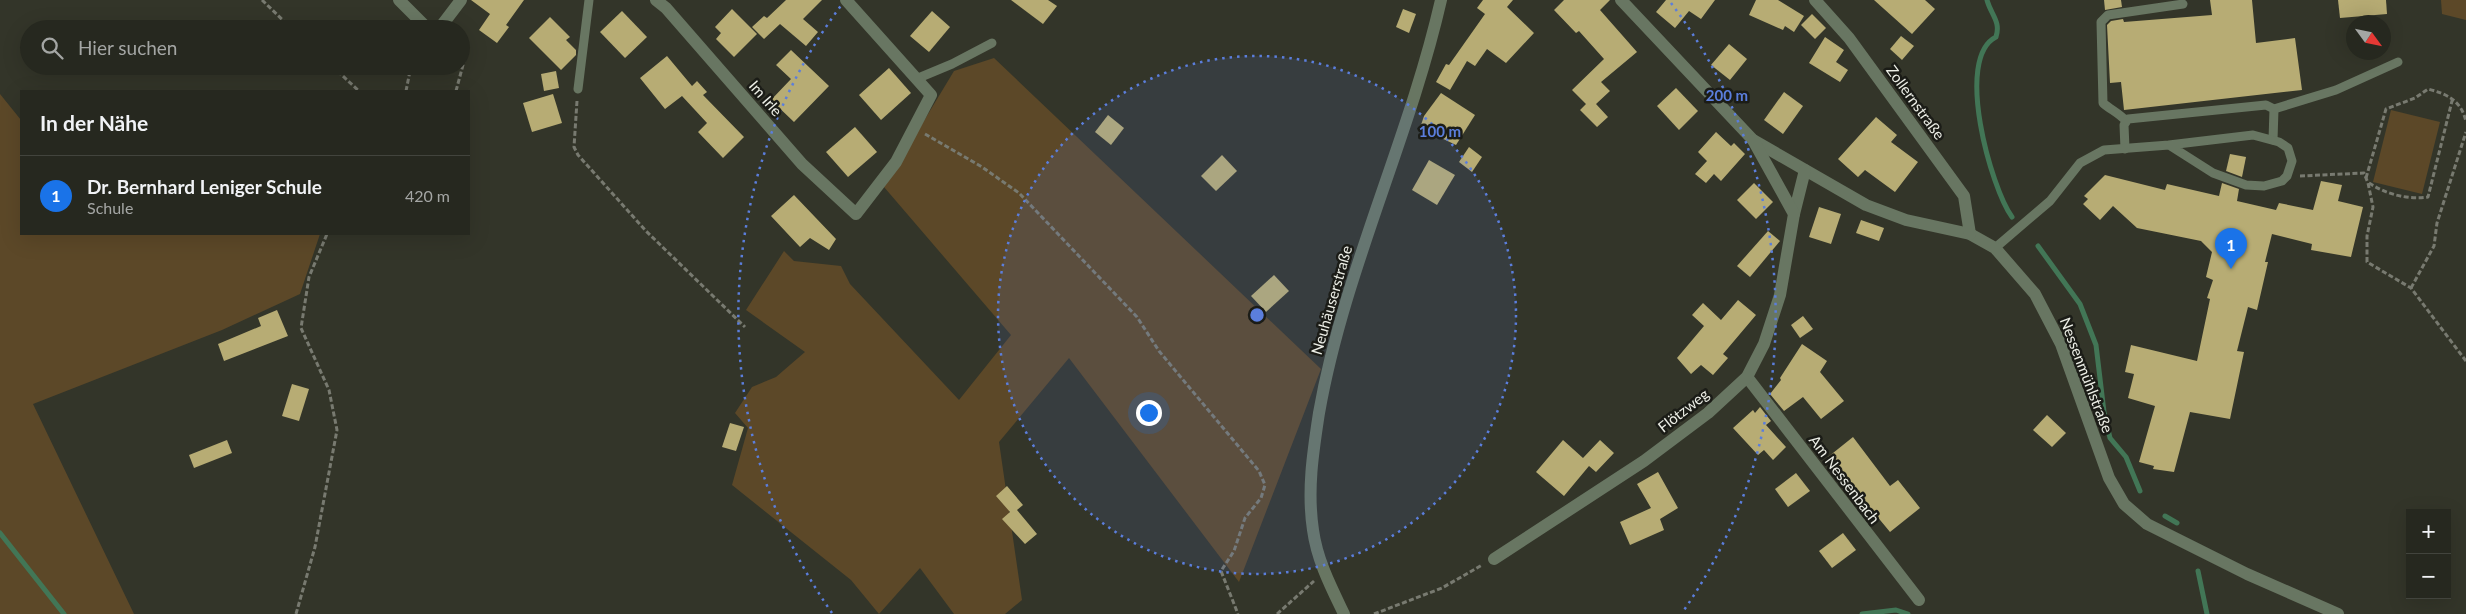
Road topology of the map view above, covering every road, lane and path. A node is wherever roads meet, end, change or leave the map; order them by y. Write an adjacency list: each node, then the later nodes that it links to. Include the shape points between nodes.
1 (262, 0): 11 (path)
2 (399, 0): 12 (street)
3 (461, 0): 13 (street)
4 (589, 0): 20 (lane)
5 (656, 0): 28 (street, Im Irle, via 802,164 856,214 896,162)
6 (846, 0): 19 (street)
7 (1441, 0): 47 (street, Neuhäuserstraße, via 1429,53 1358,262 1327,371 1310,467 1312,529)
8 (1621, 0): 30 (street, Nessenmühlstraße)
9 (1815, 0): 39 (street, Zollernstraße, via 1849,38 1964,196)
10 (2184, 4): 26 (lane, via 2108,15 2101,22 2103,103)
11 (283, 20)
12 (419, 20)
13 (446, 20)
14 (992, 43): 19 (lane)
15 (2398, 62): 25 (lane, via 2336,90)
16 (342, 75): 21 (path)
17 (409, 75): 22 (path)
18 (460, 75): 23 (path)
19 (916, 80): 28 (street, via 930,95)
20 (578, 89): 43 (path, via 574,147 578,155 646,231)
21 (358, 90)
22 (406, 90)
23 (456, 90)
24 (2453, 98): 27 (path, via 2464,113); 36 (path, via 2428,88 2415,98 2386,109); 37 (path, via 2428,197 2400,196)
25 (2274, 109): 26 (lane, via 2266,105); 31 (lane)
26 (2126, 121): 33 (lane)
27 (2466, 122)
28 (914, 127): 50 (path, via 1019,193 1137,318 1159,351 1259,471 1265,485 1261,498 1246,518 1234,551 1221,572)
29 (2466, 132): 42 (path, via 2437,223 2434,246)
30 (1753, 140): 34 (street, Nessenmühlstraße); 38 (street)
31 (2273, 140): 32 (lane, via 2253,135); 35 (lane, via 2288,148 2292,161)
32 (2169, 145): 33 (lane); 35 (lane, via 2213,173 2246,185 2264,186 2282,181)
33 (2125, 149): 41 (lane, via 2104,150 2080,163 2050,201)
34 (1806, 170): 38 (street, Flötzweg); 39 (street, Nessenmühlstraße, via 1866,205 1906,220)
35 (2287, 176): 36 (path, via 2364,173)
36 (2366, 178): 37 (path)
37 (2368, 183): 42 (path, via 2373,207 2367,236 2367,262)
38 (1794, 214): 45 (street, Flötzweg, via 1780,295 1764,344)
39 (1970, 234): 41 (street, Nessenmühlstraße)
40 (327, 235): 49 (path, via 309,277 301,328 329,390 337,430 315,547)
41 (1995, 248): 54 (street, Nessenmühlstraße, via 2035,294 2056,336 2109,478 2124,504 2147,524 2170,536)
42 (2411, 288): 44 (path)
43 (744, 327)
44 (2466, 360)
45 (1747, 377): 46 (street, Flötzweg, via 1708,413 1644,461); 48 (street, Am Nessenbach)
46 (1494, 559): 53 (path, via 1442,588)
47 (1323, 572): 51 (path); 52 (street, Neuhäuserstraße)
48 (1919, 600)
49 (296, 614)
50 (1238, 614)
51 (1277, 614)
52 (1344, 614)
53 (1374, 614)
54 (2338, 614)

